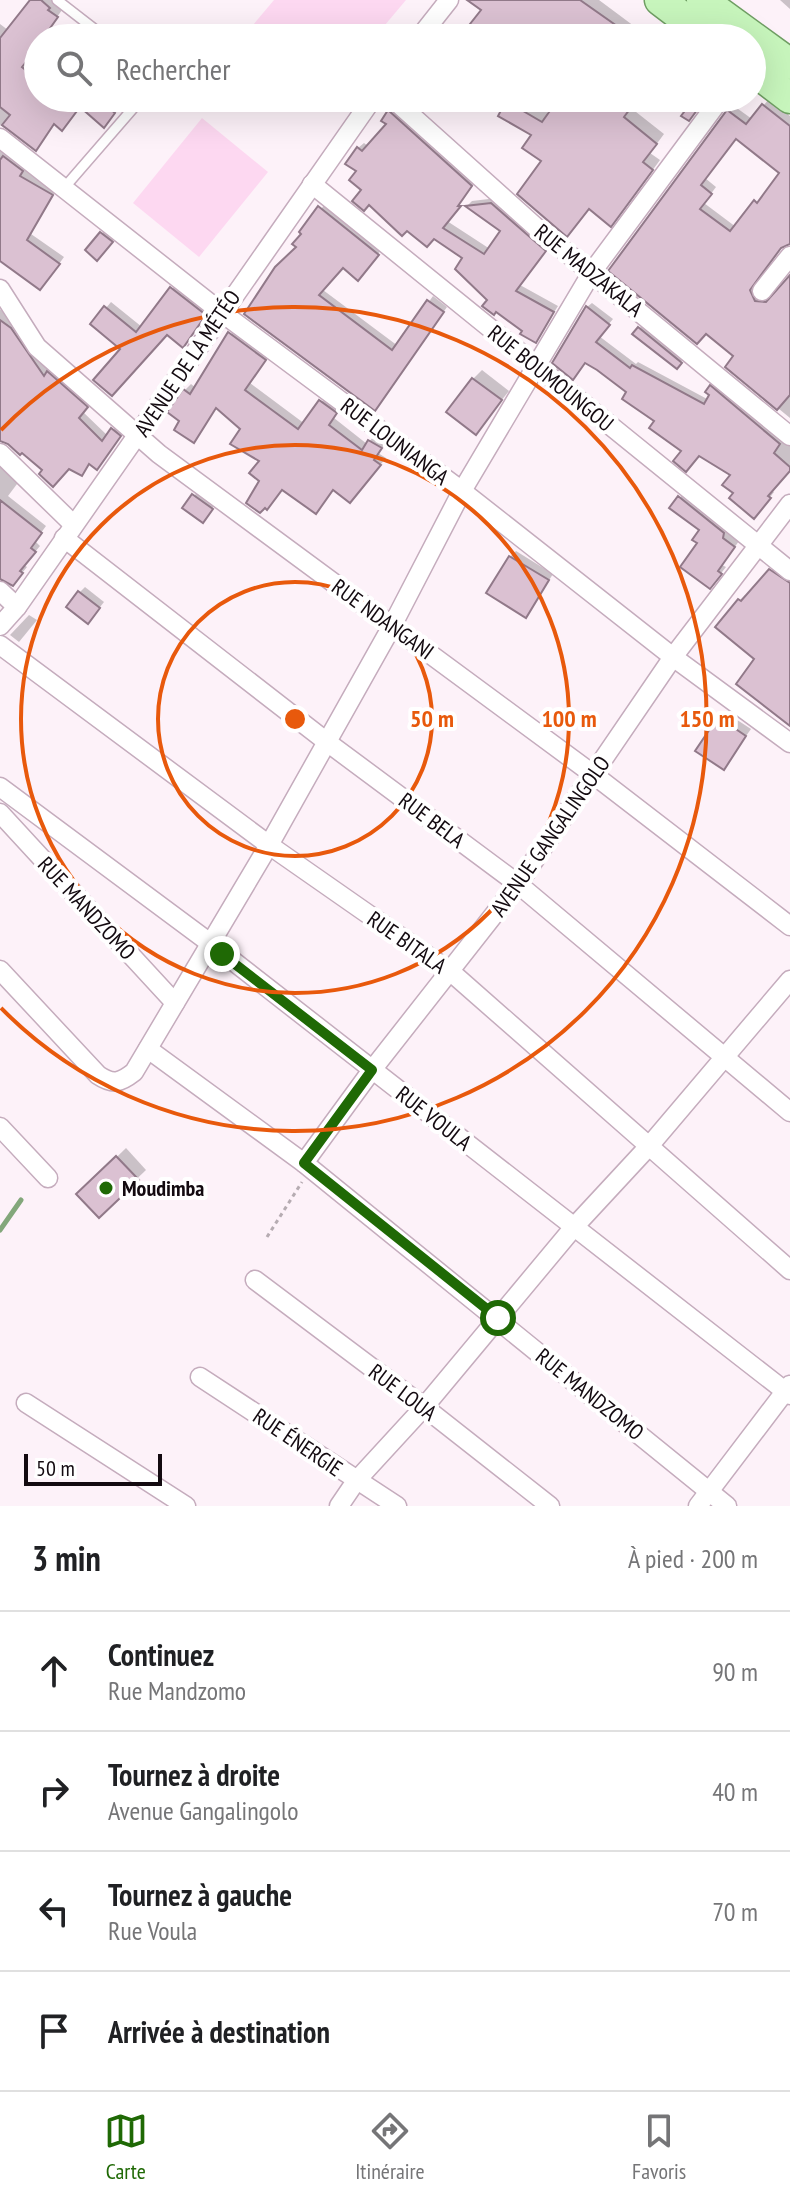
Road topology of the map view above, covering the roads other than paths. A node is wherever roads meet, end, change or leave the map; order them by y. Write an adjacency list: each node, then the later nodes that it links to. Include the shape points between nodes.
1 (57, 0): 5 (lane)
2 (449, 0): 6 (street)
3 (660, 0): 7 (main road)
4 (702, 0): 8 (main road)
5 (88, 24)
6 (430, 24)
7 (692, 24)
8 (735, 24)
9 (766, 47): 10 (main road)
10 (790, 64)
11 (766, 80): 12 (main road)
12 (790, 98)
13 (130, 112): 19 (lane)
14 (363, 112): 18 (street, AVENUE DE LA MÉTÉO)
15 (408, 112): 21 (street, RUE MADZAKALA)
16 (711, 112): 21 (street)
17 (0, 138): 19 (street, RUE LOUNIANGA)
18 (312, 184): 24 (street, AVENUE DE LA MÉTÉO); 25 (street, RUE BOUMOUNGOU)
19 (64, 188): 24 (street, RUE LOUNIANGA)
20 (790, 256): 23 (street)
21 (592, 272): 25 (street); 27 (street, RUE MADZAKALA)
22 (0, 289): 26 (street, RUE NDANGANI, via 37,347)
23 (762, 291)
24 (221, 312): 26 (street, AVENUE DE LA MÉTÉO); 29 (street, RUE LOUNIANGA)
25 (536, 365): 29 (street); 32 (street, RUE BOUMOUNGOU)
26 (138, 436): 31 (street, AVENUE DE LA MÉTÉO); 37 (street, RUE NDANGANI)
27 (790, 436)
28 (0, 453): 31 (street, RUE BELA)
29 (462, 491): 37 (street); 39 (street, RUE LOUNIANGA)
30 (790, 504): 32 (street, AVENUE GANGALINGOLO)
31 (69, 532): 35 (street, AVENUE DE LA MÉTÉO); 40 (street, RUE BELA)
32 (758, 544): 33 (street, RUE BOUMOUNGOU); 39 (street, AVENUE GANGALINGOLO)
33 (790, 571)
34 (0, 591): 35 (street)
35 (17, 607): 36 (street, AVENUE DE LA MÉTÉO)
36 (0, 626)
37 (392, 626): 40 (street); 42 (street, RUE NDANGANI)
38 (0, 645): 45 (street, RUE BITALA)
39 (673, 657): 41 (street, RUE LOUNIANGA); 42 (street, AVENUE GANGALINGOLO)
40 (327, 742): 45 (street); 46 (street, RUE BELA)
41 (790, 743)
42 (594, 775): 46 (street, AVENUE GANGALINGOLO); 47 (street, RUE NDANGANI)
43 (0, 787): 48 (street, RUE VOULA)
44 (0, 813): 52 (street, RUE MANDZOMO)
45 (269, 845): 48 (street); 50 (street, RUE BITALA)
46 (518, 884): 50 (street, AVENUE GANGALINGOLO); 54 (street, RUE BELA)
47 (790, 926)
48 (210, 943): 52 (street); 55 (street, RUE VOULA)
49 (0, 970): 53 (street, via 98,1075 112,1083 134,1072)
50 (451, 972): 55 (street, AVENUE GANGALINGOLO); 58 (street, RUE BITALA)
51 (790, 980): 54 (street)
52 (175, 1003): 53 (street)
53 (148, 1049): 59 (street, RUE MANDZOMO)
54 (724, 1057): 56 (street, RUE BELA); 58 (street)
55 (372, 1070): 59 (street, AVENUE GANGALINGOLO); 61 (street, RUE VOULA)
56 (790, 1112)
57 (0, 1127): 60 (street)
58 (650, 1145): 61 (street); 62 (street, RUE BITALA)
59 (307, 1166): 64 (street, RUE MANDZOMO)
60 (48, 1178)
61 (574, 1227): 64 (street); 66 (street, RUE VOULA)
62 (790, 1270)
63 (255, 1280): 68 (street, RUE LOUA)
64 (498, 1318): 68 (street); 70 (street, RUE MANDZOMO)
65 (200, 1377): 69 (street, RUE ÉNERGIE)
66 (789, 1390): 70 (street)
67 (26, 1403): 71 (street)
68 (424, 1407): 69 (street); 74 (street, RUE LOUA)
69 (356, 1481): 72 (street); 73 (street, RUE ÉNERGIE)
70 (703, 1499): 75 (street, RUE MANDZOMO)
71 (186, 1506)
72 (339, 1506)
73 (397, 1506)
74 (550, 1506)
75 (727, 1506)

